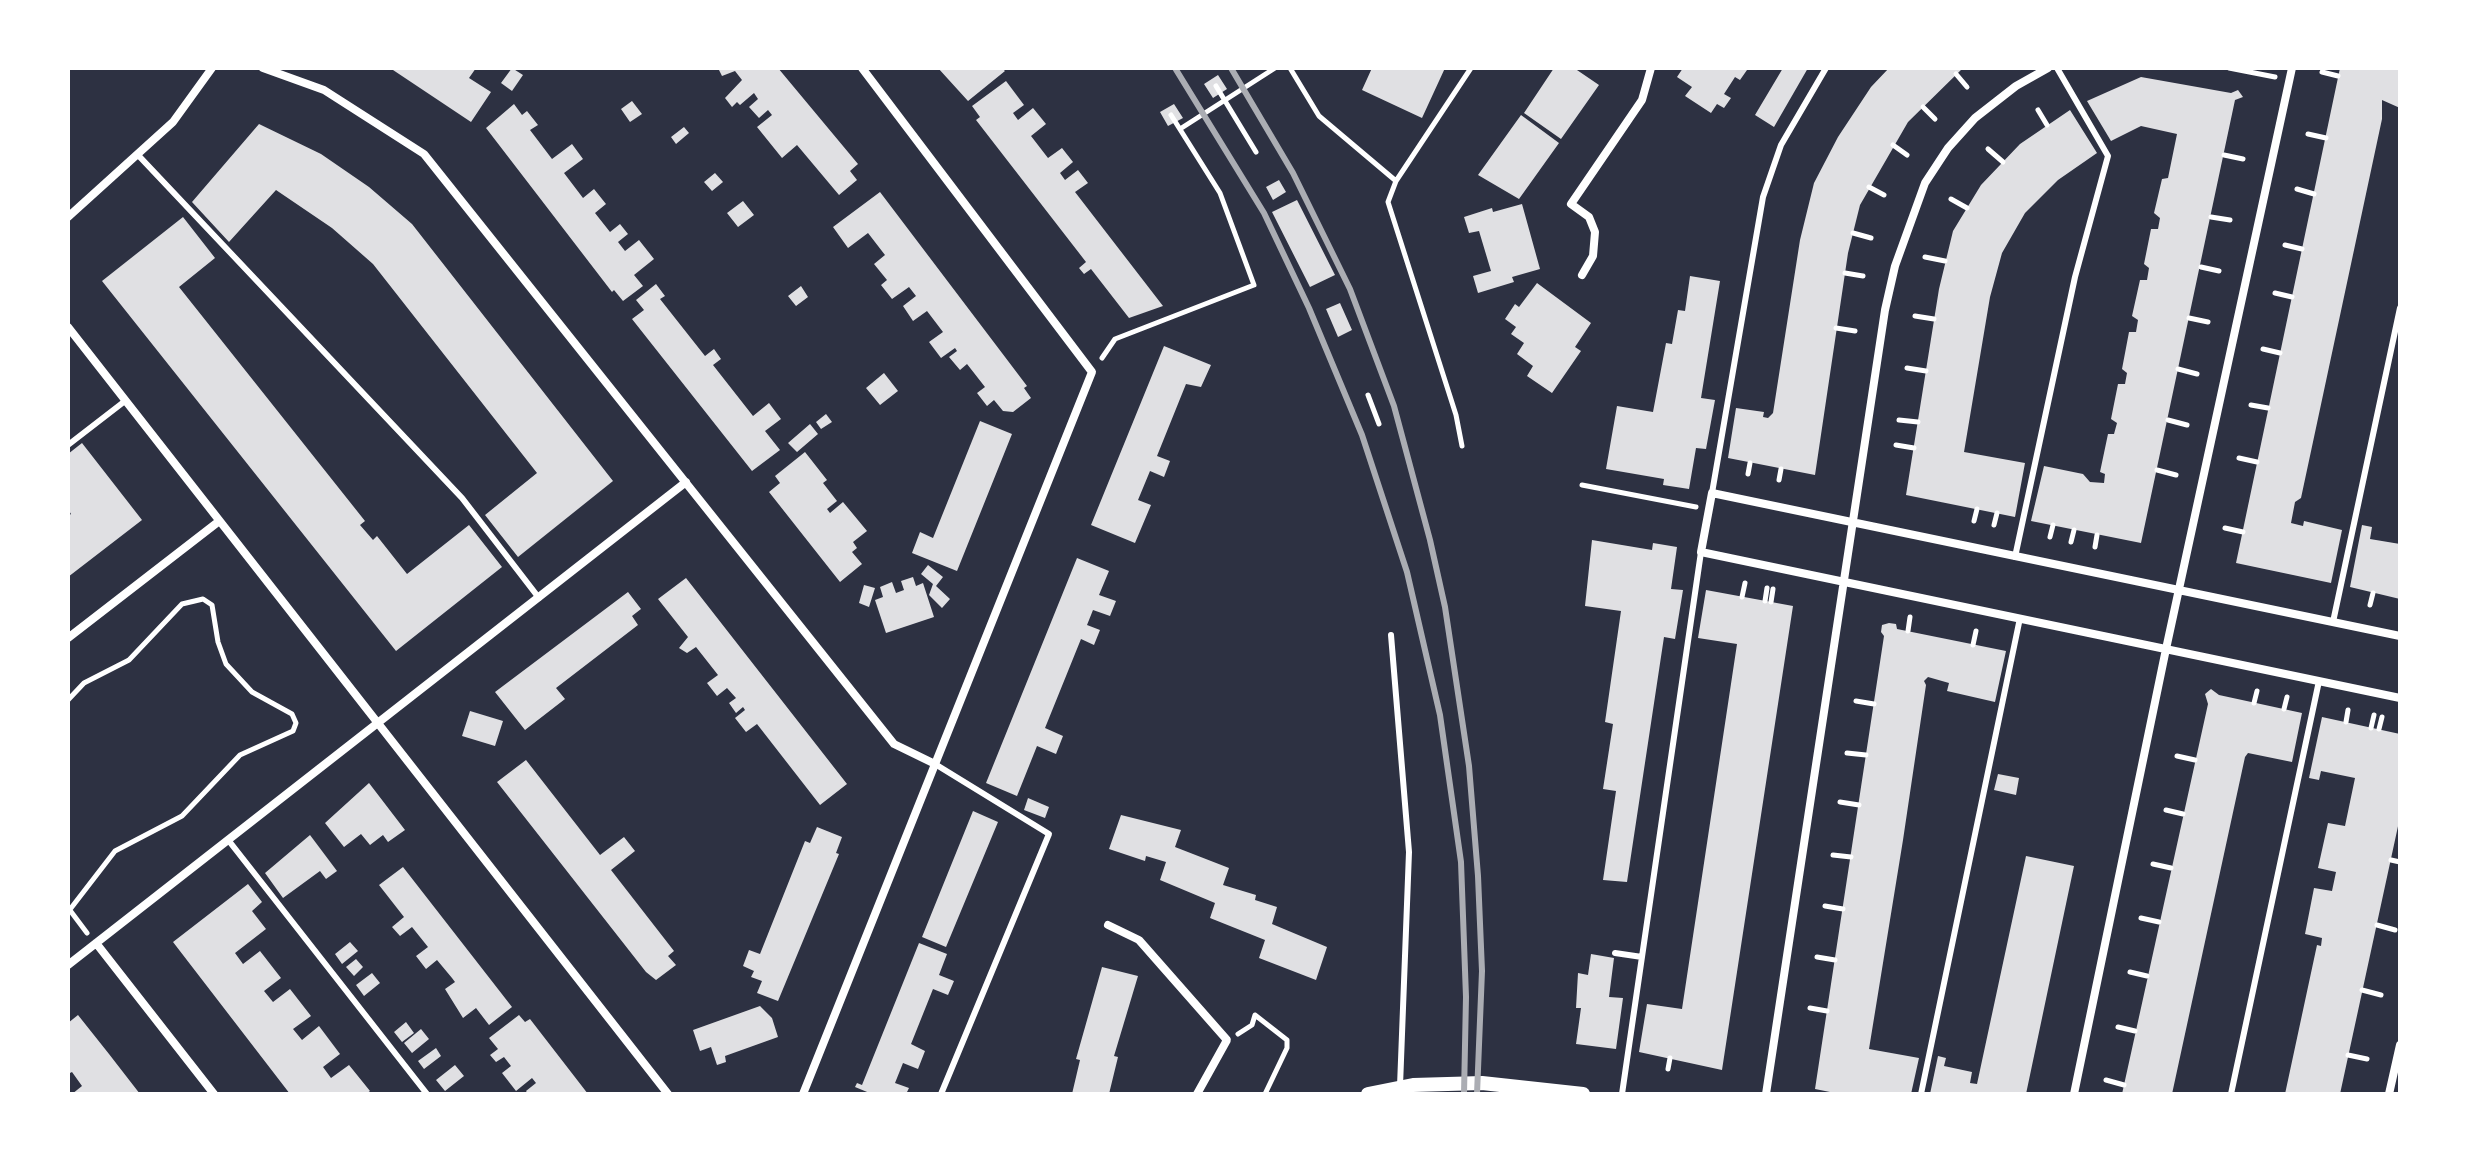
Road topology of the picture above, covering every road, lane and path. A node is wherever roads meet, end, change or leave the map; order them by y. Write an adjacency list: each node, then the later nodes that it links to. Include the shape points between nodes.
1 (212, 68): 31 (street, via 173,122)
2 (263, 68): 95 (street, via 324,90 424,154)
3 (862, 68): 72 (street)
4 (1275, 68): 19 (path)
5 (1290, 68): 36 (path, via 1319,116)
6 (1471, 68): 36 (path)
7 (1651, 68): 55 (street, via 1642,100 1571,204 1589,217 1595,232 1593,256)
8 (1826, 68): 97 (lane, via 1781,145 1763,197)
9 (2048, 68): 103 (street, via 1975,118 1925,183 1885,310)
10 (2057, 68): 114 (lane, via 2108,156 2075,277)
11 (2229, 68): 16 (path)
12 (2292, 68): 16 (street)
13 (2322, 72): 15 (path)
14 (1956, 74): 18 (path)
15 (2338, 76)
16 (2290, 80): 118 (street)
17 (1216, 86): 19 (path)
18 (1967, 87)
19 (1225, 100): 25 (path); 30 (path)
20 (1923, 107): 23 (path)
21 (2038, 110): 24 (path)
22 (1171, 115): 25 (path)
23 (1935, 119)
24 (2047, 125)
25 (1180, 129): 72 (path, via 1220,193 1254,285 1115,339)
26 (2308, 134): 27 (path)
27 (2326, 138)
28 (1893, 145): 32 (path)
29 (1988, 149): 35 (path)
30 (1256, 152)
31 (138, 155): 43 (street); 121 (lane, via 462,498)
32 (1907, 155)
33 (2224, 155): 34 (path)
34 (2243, 159)
35 (2003, 162)
36 (1396, 181): 85 (path, via 1388,202)
37 (1869, 187): 40 (path)
38 (2297, 189): 39 (path)
39 (2314, 194)
40 (1884, 195)
41 (1951, 199): 42 (path)
42 (1967, 208)
43 (68, 217)
44 (2211, 217): 45 (path)
45 (2230, 220)
46 (1853, 233): 47 (path)
47 (1871, 238)
48 (2285, 245): 49 (path)
49 (2302, 249)
50 (1925, 257): 51 (path)
51 (1945, 261)
52 (2201, 267): 53 (path)
53 (2219, 271)
54 (1845, 273): 56 (path)
55 (1582, 275)
56 (1863, 276)
57 (2275, 293): 58 (path)
58 (2292, 297)
59 (2400, 308): 126 (lane)
60 (1915, 316): 62 (path)
61 (2189, 318): 63 (path)
62 (1934, 319)
63 (2208, 322)
64 (68, 327): 75 (street)
65 (1836, 328): 66 (path)
66 (1855, 331)
67 (2263, 349): 68 (path)
68 (2280, 353)
69 (1907, 368): 71 (path)
70 (2178, 369): 73 (path)
71 (1926, 371)
72 (1092, 372): 154 (street)
73 (2197, 374)
74 (1368, 395): 81 (path)
75 (125, 401): 83 (lane); 102 (street)
76 (2251, 405): 77 (path)
77 (2268, 408)
78 (1899, 420): 80 (path)
79 (2168, 420): 82 (path)
80 (1918, 422)
81 (1379, 424)
82 (2187, 425)
83 (68, 445)
84 (1896, 445): 86 (path)
85 (1462, 446)
86 (1914, 448)
87 (2239, 458): 88 (path)
88 (2257, 462)
89 (1750, 463): 92 (path)
90 (1781, 469): 94 (path)
91 (2157, 470): 93 (path)
92 (1748, 474)
93 (2176, 475)
94 (1779, 480)
95 (686, 482): 121 (street); 154 (street, via 894,744)
96 (1582, 485): 98 (path)
97 (1712, 493): 98 (street); 103 (street)
98 (1709, 509): 113 (street)
99 (1977, 509): 101 (path)
100 (1997, 513): 104 (path)
101 (1974, 521)
102 (218, 522): 131 (street); 147 (street)
103 (1853, 522): 114 (street); 115 (street)
104 (1994, 525)
105 (2053, 525): 110 (path)
106 (2225, 528): 108 (path)
107 (2074, 530): 111 (path)
108 (2243, 532)
109 (2097, 535): 112 (path)
110 (2050, 537)
111 (2071, 542)
112 (2095, 547)
113 (1701, 552): 115 (street); 176 (lane)
114 (2015, 557): 118 (street)
115 (1843, 580): 125 (street); 207 (street)
116 (1745, 583): 120 (path)
117 (1770, 588): 122 (path)
118 (2180, 592): 126 (street); 133 (street)
119 (2373, 593): 123 (path)
120 (1742, 597)
121 (539, 598): 147 (street)
122 (1768, 601)
123 (2370, 605)
124 (1910, 617): 127 (path)
125 (2020, 618): 133 (street); 208 (lane)
126 (2333, 622): 130 (street)
127 (1908, 631)
128 (1976, 631): 132 (path)
129 (1391, 635): 204 (lane, via 1409,852)
130 (2400, 636)
131 (68, 638)
132 (1973, 645)
133 (2166, 649): 134 (street); 209 (street)
134 (2319, 681): 137 (street); 210 (lane)
135 (2257, 691): 140 (path)
136 (2287, 697): 142 (path)
137 (2400, 698)
138 (68, 700): 168 (path, via 84,683 129,660 182,604 203,599 212,605 218,642 232,671 252,692 292,714 296,723 293,731 240,755 182,816 115,851)
139 (1856, 701): 141 (path)
140 (2254, 703)
141 (1874, 704)
142 (2284, 709)
143 (2348, 710): 146 (path)
144 (2374, 715): 148 (path)
145 (2382, 717): 149 (path)
146 (2346, 722)
147 (377, 724): 159 (street); 198 (street)
148 (2371, 728)
149 (2379, 729)
150 (1847, 753): 151 (path)
151 (1866, 755)
152 (2177, 756): 153 (path)
153 (2195, 760)
154 (935, 764): 199 (street); 200 (lane, via 1049,834)
155 (1840, 802): 156 (path)
156 (1859, 805)
157 (2166, 810): 158 (path)
158 (2183, 814)
159 (229, 841): 174 (street); 197 (lane)
160 (1833, 855): 161 (path)
161 (1851, 857)
162 (2391, 860): 163 (path)
163 (2400, 862)
164 (2153, 864): 165 (path)
165 (2171, 868)
166 (1825, 906): 167 (path)
167 (1843, 909)
168 (69, 910): 174 (path)
169 (2141, 918): 170 (path)
170 (2159, 922)
171 (1108, 925): 188 (street, via 1139,940)
172 (2377, 925): 173 (path)
173 (2395, 930)
174 (96, 943): 179 (street); 196 (street)
175 (1615, 953): 176 (lane)
176 (1642, 957): 206 (lane)
177 (1817, 957): 178 (path)
178 (1835, 960)
179 (68, 965)
180 (2130, 972): 181 (path)
181 (2147, 976)
182 (2362, 990): 183 (path)
183 (2381, 995)
184 (1810, 1008): 185 (path)
185 (1827, 1011)
186 (2118, 1027): 187 (path)
187 (2135, 1031)
188 (1227, 1040): 201 (street); 202 (path, via 1252,1025 1255,1015 1287,1040)
189 (2400, 1045): 211 (street)
190 (2348, 1055): 192 (path)
191 (1670, 1058): 193 (path)
192 (2367, 1059)
193 (1668, 1069)
194 (2106, 1080): 195 (path)
195 (2124, 1085)
196 (214, 1094)
197 (427, 1094)
198 (668, 1094)
199 (803, 1094)
200 (941, 1094)
201 (1197, 1094)
202 (1265, 1094)
203 (1368, 1094): 205 (street, via 1413,1085 1482,1083)
204 (1399, 1094)
205 (1583, 1094)
206 (1622, 1094)
207 (1766, 1094)
208 (1921, 1094)
209 (2074, 1094)
210 (2231, 1094)
211 (2389, 1094)

